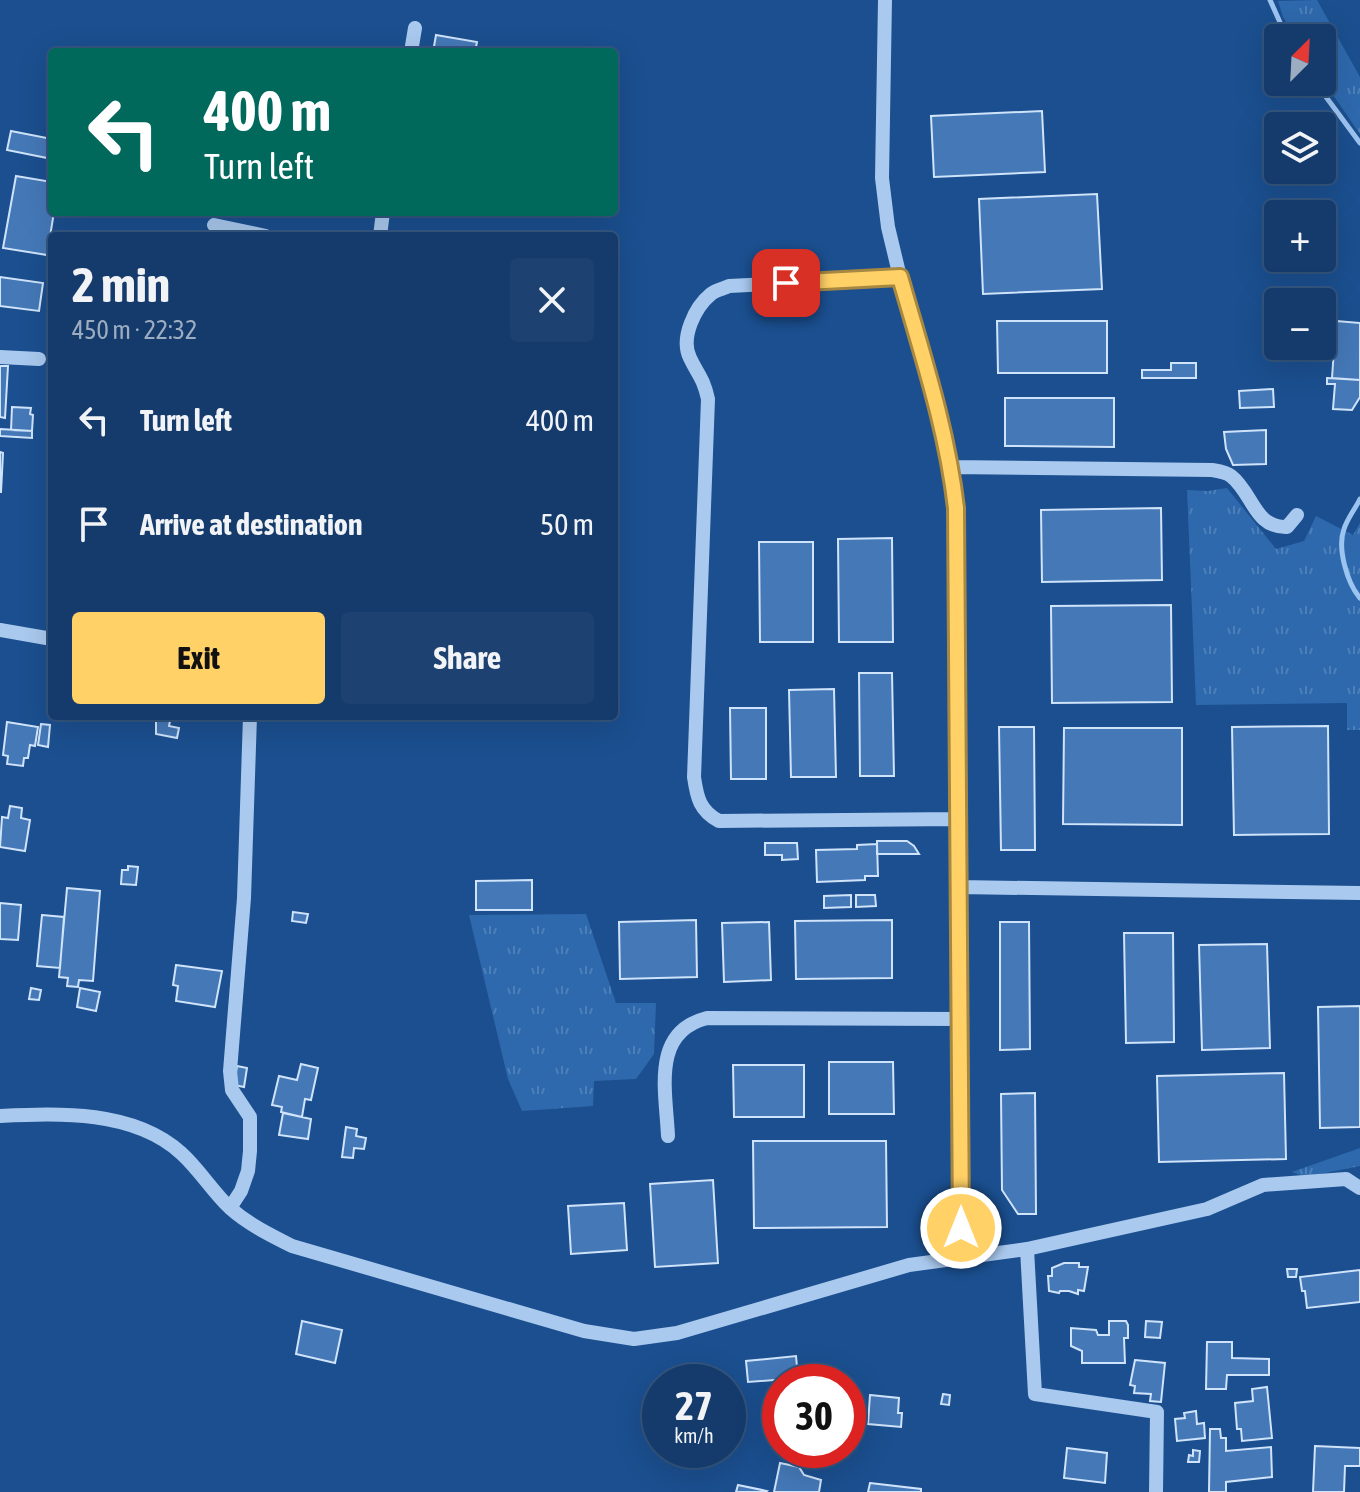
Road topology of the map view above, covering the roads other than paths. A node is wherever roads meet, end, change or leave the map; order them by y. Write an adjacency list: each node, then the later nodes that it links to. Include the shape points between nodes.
1 (885, 0): 6 (street, via 882,178)
2 (415, 28): 3 (street)
3 (412, 48)
4 (214, 225): 5 (street)
5 (247, 232)
6 (900, 277): 9 (street); 14 (street, via 729,286 712,293 697,309 688,333 688,355 703,377 708,399 694,777 705,814 719,821)
7 (0, 357): 8 (street)
8 (39, 359)
9 (951, 467): 10 (street, via 1212,470 1232,477 1266,522 1287,527); 14 (street, via 956,508)
10 (1297, 515)
11 (0, 630): 12 (street)
12 (48, 638)
13 (250, 720): 21 (street, via 244,898 230,1071 232,1090 250,1117 250,1151 241,1191)
14 (958, 819): 15 (street)
15 (959, 887): 16 (street); 17 (street)
16 (1360, 893)
17 (960, 1019): 19 (street, via 691,1022 678,1032 665,1066); 23 (street)
18 (0, 1116): 21 (street, via 92,1118 155,1133 181,1153)
19 (668, 1136)
20 (1360, 1188): 22 (street, via 1346,1179 1263,1185 1207,1209)
21 (230, 1208): 23 (street, via 292,1246 584,1331 634,1339 677,1333 909,1265)
22 (1027, 1249): 23 (street); 24 (street, via 1035,1394 1157,1412)
23 (962, 1258)
24 (1156, 1492)

